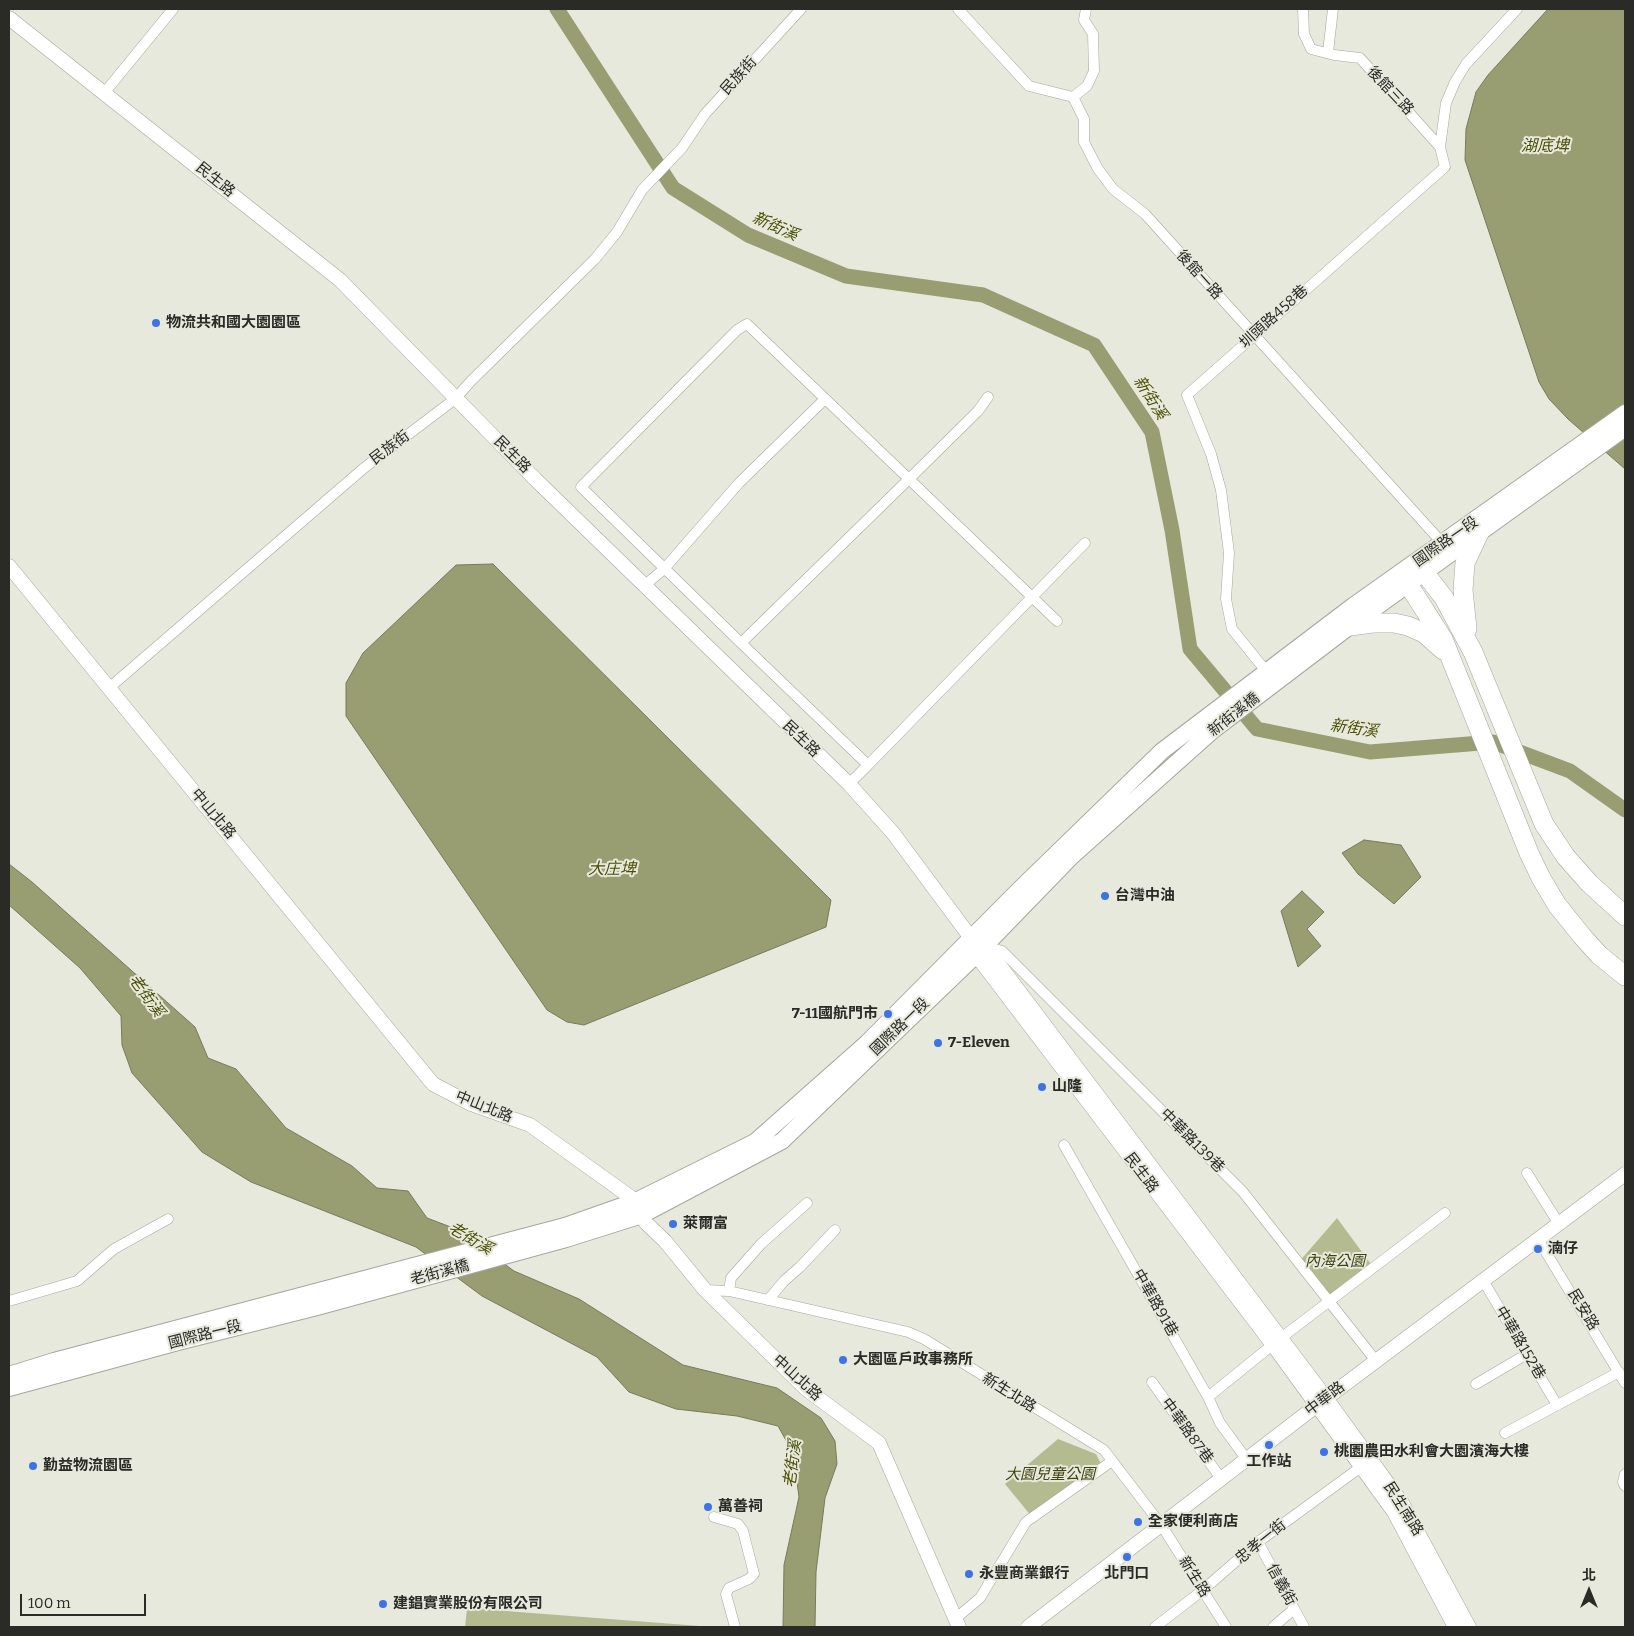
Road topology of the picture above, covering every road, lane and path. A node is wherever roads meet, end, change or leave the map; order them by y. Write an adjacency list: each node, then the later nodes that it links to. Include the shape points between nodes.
1 (172, 9): 10 (street)
2 (801, 9): 15 (street, 民族街, via 705,114 682,148 630,207 613,237 595,259 470,381)
3 (958, 9): 11 (street, via 1029,86)
4 (1086, 9): 11 (street, via 1084,20 1094,34 1094,70 1087,86)
5 (1303, 9): 9 (street, 後館三路, via 1304,34 1311,49)
6 (1333, 9): 9 (street)
7 (1517, 9): 12 (street, 圳頭路458巷, via 1466,64 1455,82 1446,103)
8 (9, 18): 10 (street, 民生路)
9 (1328, 52): 12 (street, 後館三路, via 1360,58)
10 (105, 92): 15 (street, 民生路, via 340,280)
11 (1073, 97): 13 (street, 後館一路, via 1084,119 1084,142 1103,176 1113,189 1145,214)
12 (1440, 147): 13 (street, 圳頭路458巷, via 1445,167)
13 (1253, 336): 22 (street, 後館一路); 33 (street, 圳頭路458巷, via 1187,395 1211,454 1221,490 1228,553 1226,600 1232,629)
14 (988, 397): 19 (street, via 978,411)
15 (456, 399): 26 (street, 民生路); 34 (street, 民族街, via 364,468)
16 (824, 400): 19 (street); 24 (street, via 739,483); 24 (street, via 747,324 737,330 581,487)
17 (1625, 413): 22 (main road, 國際路一段)
18 (1625, 428): 20 (main road, 國際路一段)
19 (908, 478): 27 (street); 30 (street)
20 (1479, 534): 22 (main road, 國際路一段); 31 (highway, via 1465,563 1463,583 1466,624)
21 (1084, 543): 27 (street)
22 (1448, 548): 25 (main road, 國際路一段)
23 (9, 566): 34 (street, 中山北路)
24 (664, 569): 26 (street); 30 (street)
25 (1413, 575): 29 (main road, 國際路一段); 31 (highway, via 1444,598); 32 (highway); 33 (main road, 國際路一段)
26 (645, 585): 38 (street, 民生路)
27 (1031, 598): 28 (street); 37 (street)
28 (1057, 620)
29 (1350, 626): 32 (highway, via 1373,623 1408,626 1424,633); 33 (main road, 國際路一段)
30 (741, 643): 37 (street)
31 (1473, 652): 39 (highway, via 1549,832 1566,857)
32 (1452, 661): 41 (highway, via 1529,853 1557,905 1598,955)
33 (1272, 676): 35 (main road, 新街溪橋); 36 (main road, 新街溪橋)
34 (109, 688): 46 (street, 中山北路, via 433,1084 470,1104 530,1125)
35 (1183, 734): 40 (main road, 國際路一段, via 1162,750)
36 (1191, 750): 40 (main road, 國際路一段)
37 (868, 765): 38 (street)
38 (849, 784): 40 (street, 民生路, via 893,833)
39 (1625, 916)
40 (977, 946): 46 (main road, 國際路一段, via 782,1141); 59 (street, 中華路139巷, via 1002,951 1243,1192); 60 (street, 民生路)
41 (1625, 976)
42 (1064, 1145): 69 (street, 中華路91巷)
43 (1527, 1173): 49 (street)
44 (1625, 1174): 49 (street, 中華路)
45 (807, 1203): 56 (street, via 761,1244 731,1278)
46 (639, 1208): 51 (main road, 國際路一段); 55 (street, 中山北路)
47 (1445, 1213): 59 (street)
48 (168, 1219): 58 (street, via 114,1248 78,1280)
49 (1560, 1224): 52 (street, 中華路)
50 (835, 1230): 57 (street)
51 (566, 1232): 53 (main road, 老街溪橋)
52 (1538, 1240): 54 (street, 中華路); 63 (street, 民安路)
53 (401, 1276): 64 (main road, 國際路一段, via 54,1361); 68 (main road, 國際路一段)
54 (1484, 1282): 61 (street, 中華路152巷); 62 (street, 中華路)
55 (705, 1290): 56 (street, 新生北路); 84 (street, 中山北路, via 806,1389 879,1443)
56 (729, 1291): 57 (street, 新生北路)
57 (768, 1300): 74 (street, 新生北路, via 893,1328 924,1340 1104,1450)
58 (9, 1301)
59 (1328, 1302): 60 (street); 62 (street, 中華路139巷)
60 (1277, 1342): 69 (street); 70 (street, 民生路)
61 (1527, 1354): 67 (street); 71 (street, 中華路152巷)
62 (1376, 1361): 70 (street, 中華路)
63 (1619, 1372): 66 (street, 民安路); 71 (street)
64 (9, 1375)
65 (1152, 1382): 77 (street, 中華路87巷)
66 (1625, 1383)
67 (1476, 1384)
68 (9, 1388)
69 (1208, 1397): 73 (street, 中華路91巷, via 1220,1423)
70 (1321, 1402): 73 (street, 中華路); 75 (street, 民生南路)
71 (1557, 1405): 72 (street)
72 (1506, 1433)
73 (1246, 1460): 77 (street, 中華路)
74 (1112, 1461): 80 (street, 新生北路); 84 (street, via 1026,1522 980,1598)
75 (1366, 1463): 81 (street, 忠孝一街); 91 (street, 民生南路); 92 (street, 民生南路, via 1402,1504)
76 (1625, 1474): 78 (street)
77 (1222, 1480): 80 (street, 中華路)
78 (1625, 1486)
79 (714, 1517): 85 (street, via 738,1524 743,1531 754,1574 729,1588 726,1594)
80 (1162, 1526): 82 (street, 新生路); 86 (street, 中華路)
81 (1258, 1542): 82 (street, 忠孝一街); 83 (street, 信義街)
82 (1203, 1590): 87 (street, 忠孝一街); 88 (street, 新生路)
83 (1294, 1609): 89 (street); 90 (street, 信義街)
84 (957, 1623)
85 (735, 1627)
86 (1028, 1627)
87 (1155, 1627)
88 (1226, 1627)
89 (1273, 1627)
90 (1304, 1627)
91 (1456, 1627)
92 (1469, 1627)

